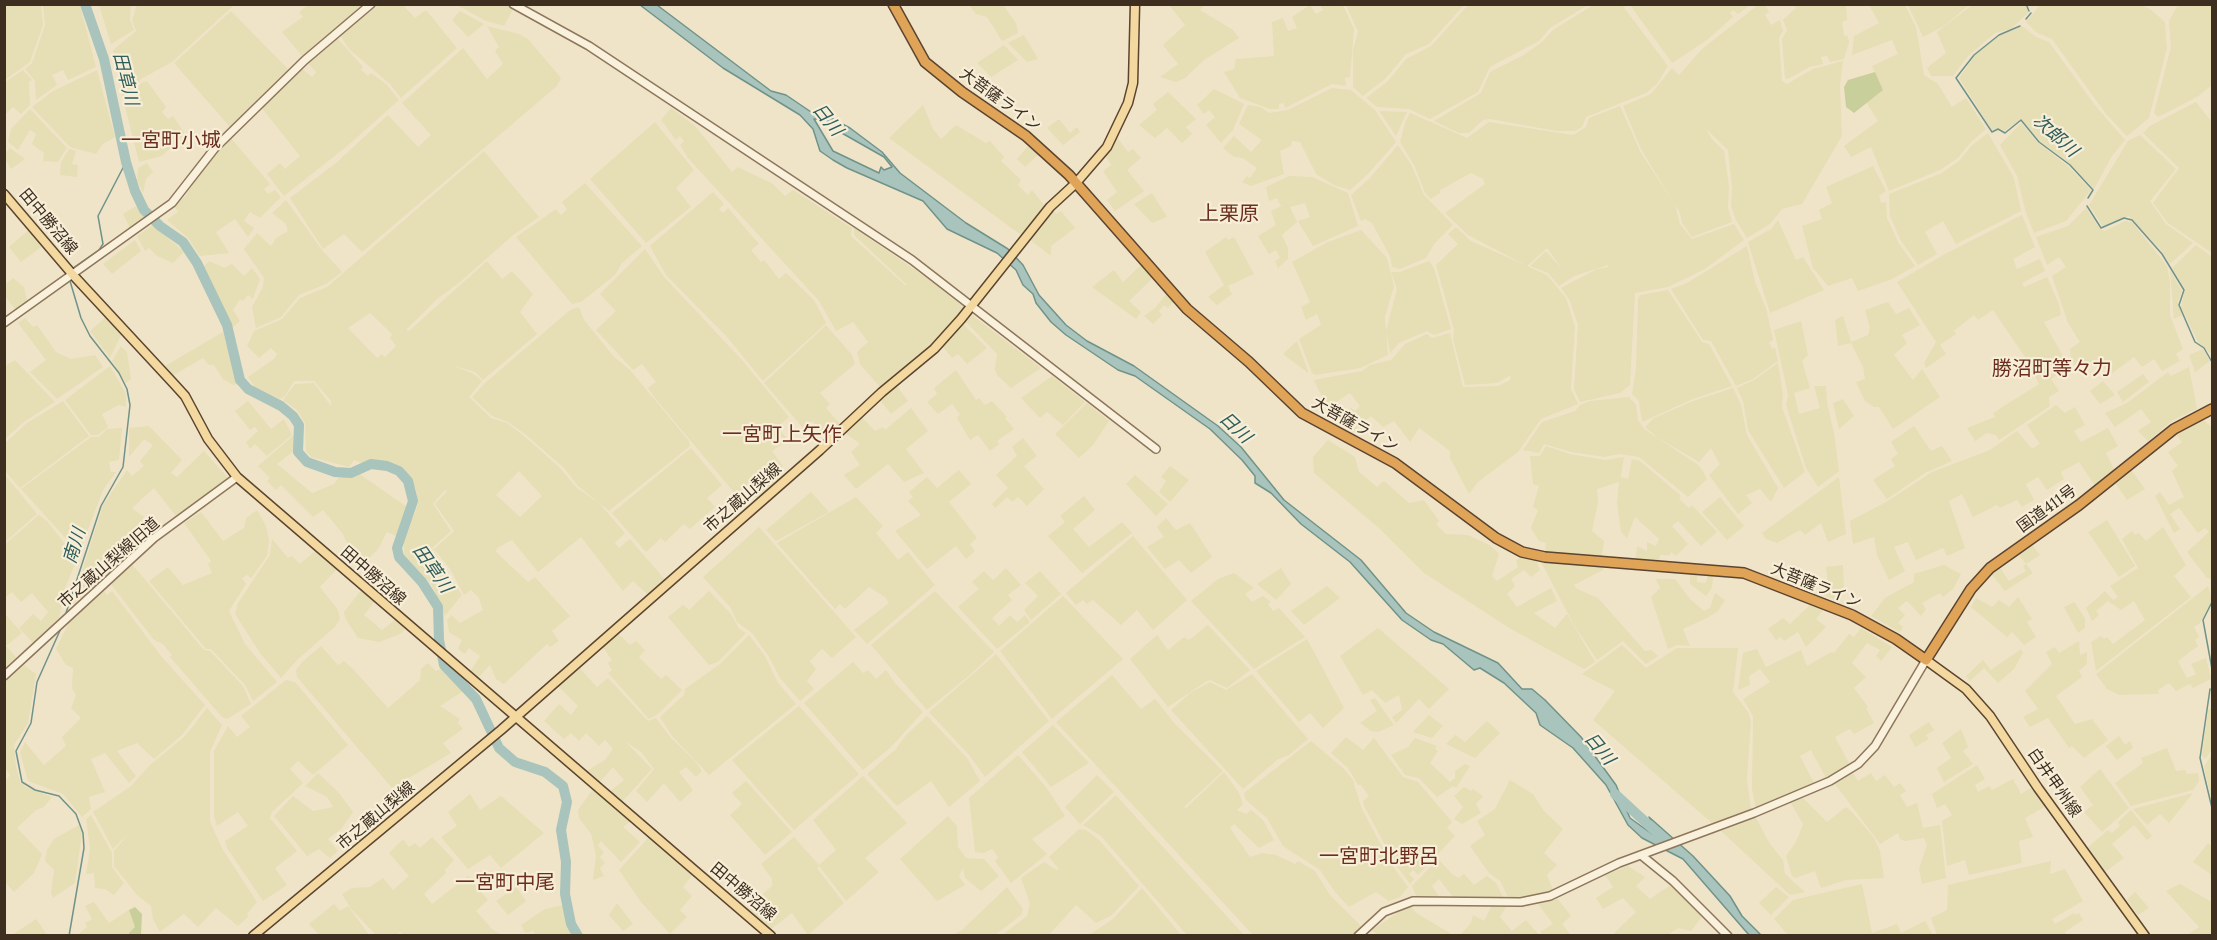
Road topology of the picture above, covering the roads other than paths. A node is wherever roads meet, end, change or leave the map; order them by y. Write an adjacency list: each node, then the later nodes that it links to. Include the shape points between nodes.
1 (371, 4): 7 (street, via 305,60 215,148 181,194 161,213)
2 (513, 4): 8 (street, via 589,46 912,260)
3 (893, 4): 5 (highway, 大菩薩ライン, via 926,62 1026,136)
4 (1135, 4): 5 (main road, 市之蔵山梨線, via 1135,64 1128,103 1107,147)
5 (1076, 183): 8 (main road, 市之蔵山梨線, via 1050,207); 13 (highway, 大菩薩ライン, via 1187,309 1302,414 1395,464 1507,545 1545,557 1749,574 1852,615)
6 (4, 194): 7 (main road, 田中勝沼線)
7 (70, 274): 9 (street); 12 (main road, 田中勝沼線, via 180,391 208,439)
8 (971, 306): 11 (street); 15 (main road, 市之蔵山梨線, via 934,349)
9 (4, 323)
10 (2212, 409): 13 (highway, 国道411号, via 2174,429 2079,505 1990,568 1971,589)
11 (1156, 449)
12 (237, 477): 14 (street, 市之蔵山梨線旧道, via 154,538); 15 (main road, 田中勝沼線)
13 (1926, 660): 16 (street, via 1875,746 1858,764 1787,800); 21 (main road, 白井甲州線, via 1966,689 1990,716)
14 (4, 676)
15 (516, 717): 17 (main road, 市之蔵山梨線); 18 (main road, 田中勝沼線)
16 (1644, 853): 19 (street, via 1537,900 1405,902 1384,912); 20 (street)
17 (254, 936)
18 (771, 936)
19 (1358, 936)
20 (1728, 936)
21 (2145, 936)

